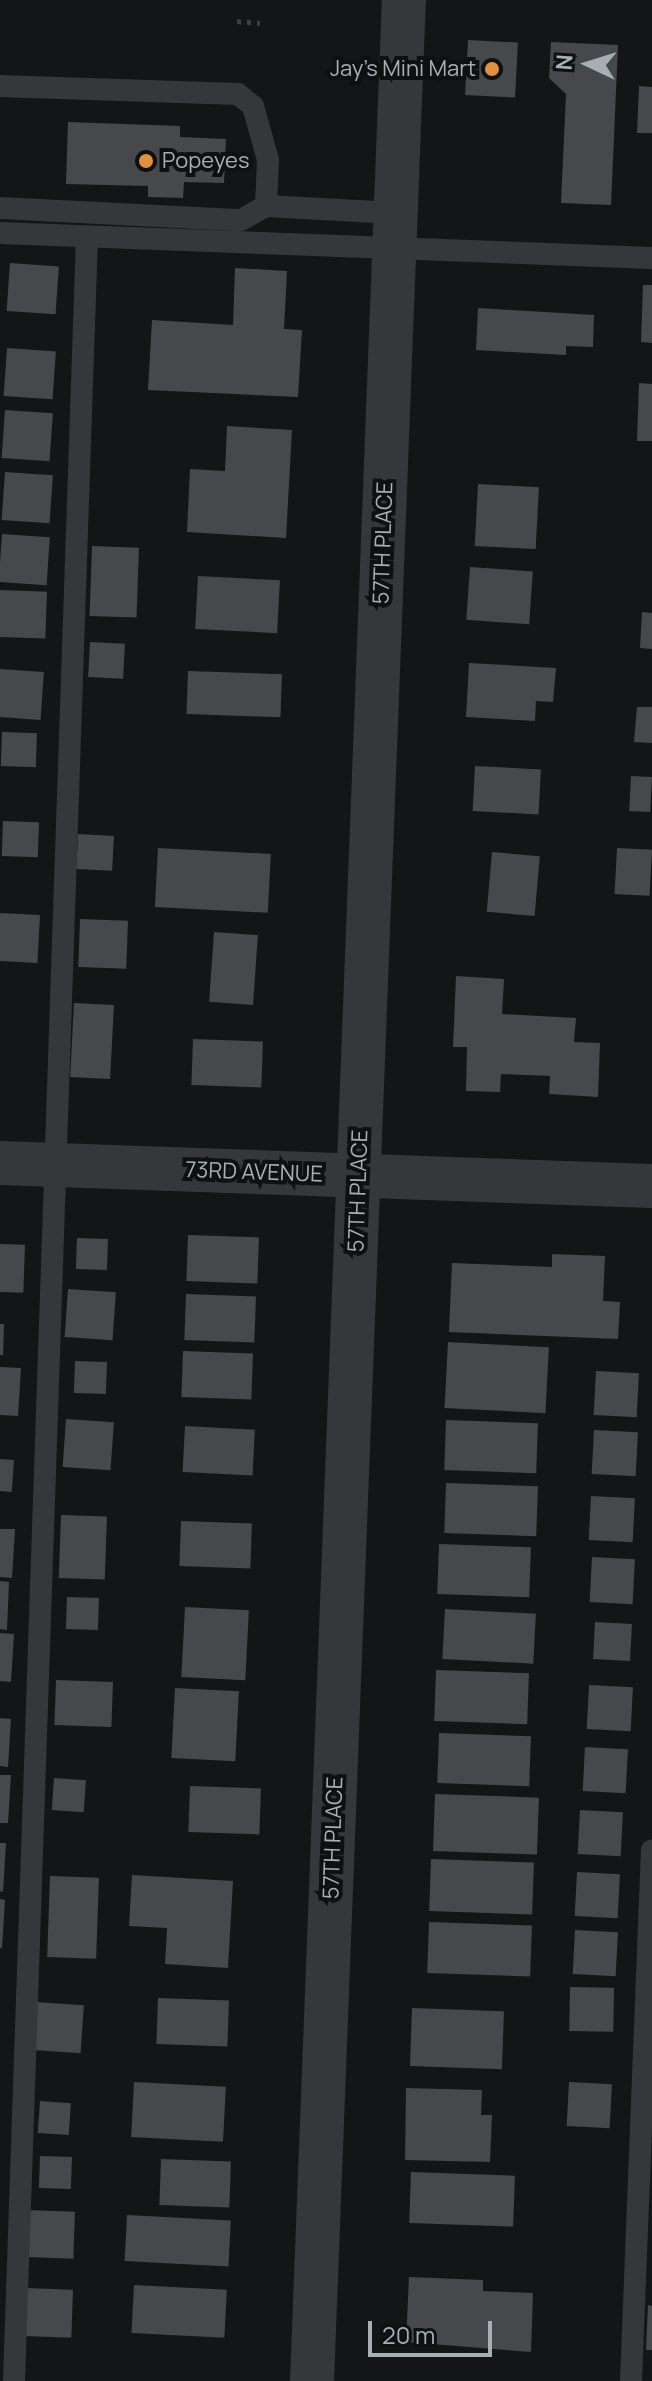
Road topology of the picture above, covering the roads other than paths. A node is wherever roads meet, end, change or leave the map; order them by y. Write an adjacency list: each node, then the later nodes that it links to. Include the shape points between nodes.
1 (404, 0): 5 (street, 57TH PLACE)
2 (0, 86): 3 (lane, via 238,94 253,106 268,160)
3 (266, 206): 4 (lane, via 241,220); 5 (lane)
4 (0, 208)
5 (395, 231): 7 (lane); 8 (lane); 11 (street, 57TH PLACE)
6 (0, 233): 7 (lane)
7 (87, 237): 10 (lane)
8 (652, 258)
9 (0, 1163): 10 (street, 73RD AVENUE)
10 (56, 1165): 11 (street, 73RD AVENUE); 14 (lane)
11 (358, 1176): 12 (street, 73RD AVENUE); 15 (street, 57TH PLACE)
12 (652, 1186)
13 (652, 1850): 16 (lane)
14 (14, 2381)
15 (312, 2381)
16 (631, 2381)

